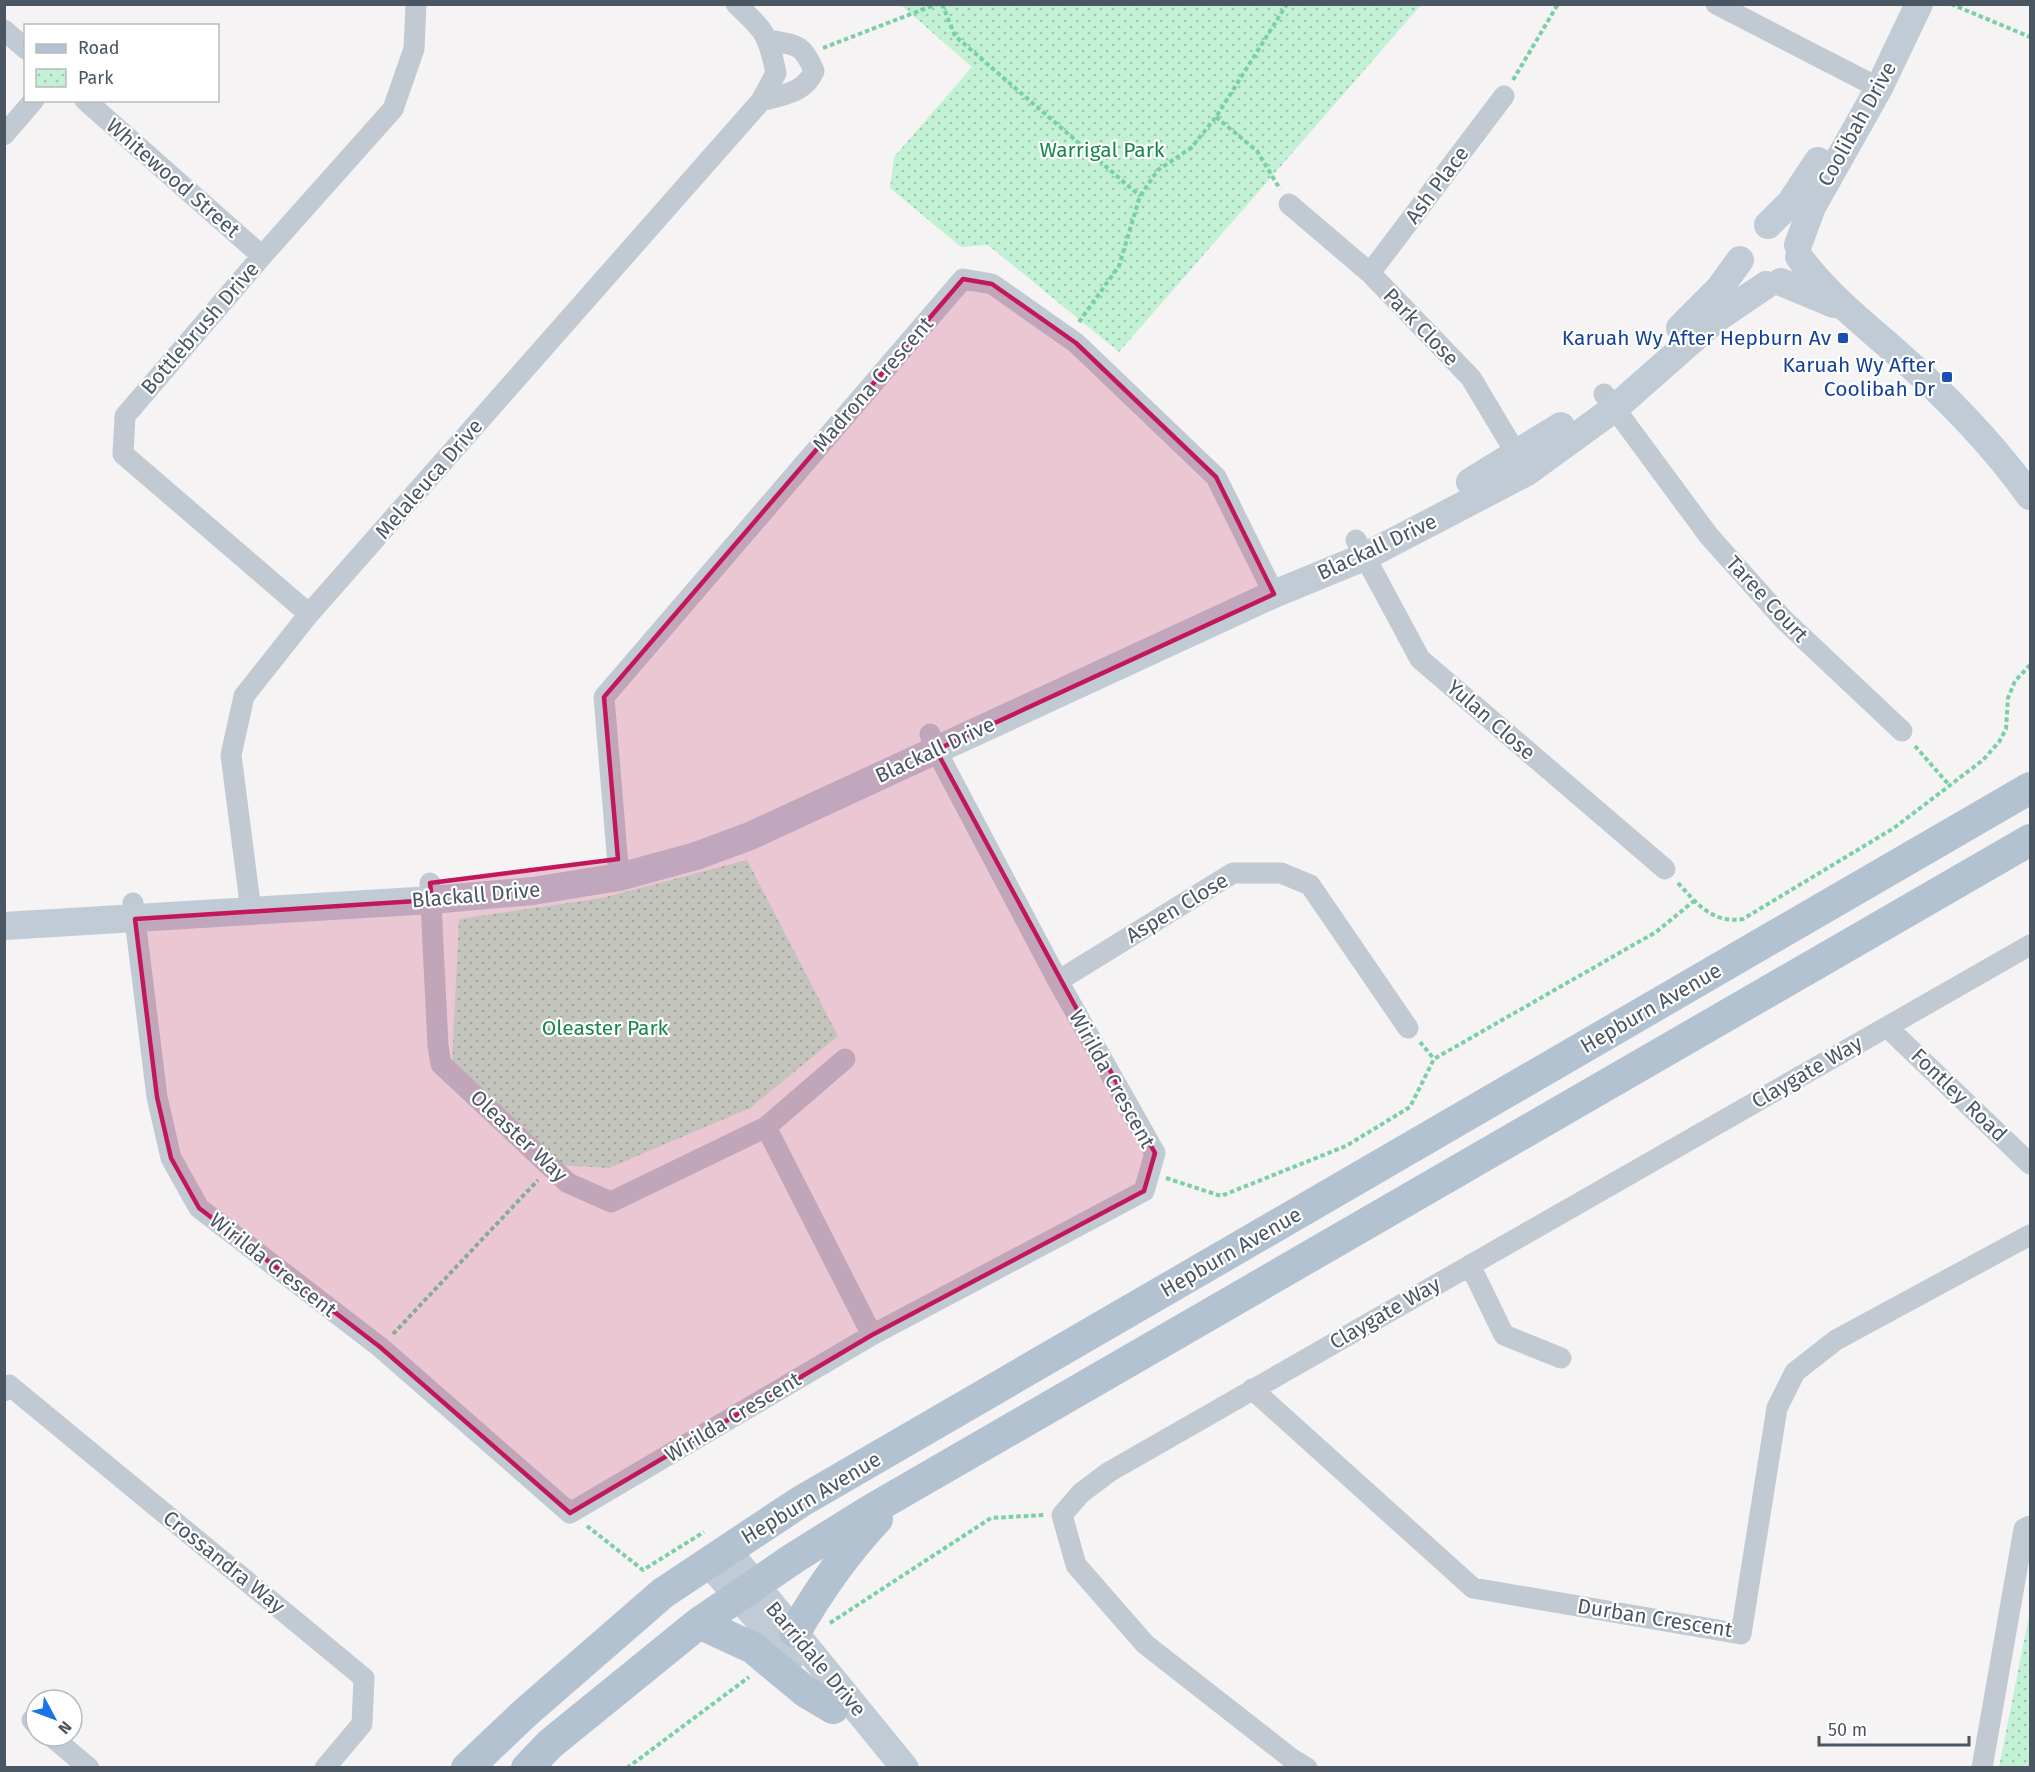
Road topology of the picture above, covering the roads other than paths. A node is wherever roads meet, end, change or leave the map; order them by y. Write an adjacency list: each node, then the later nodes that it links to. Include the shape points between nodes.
1 (416, 4): 18 (street, Bottlebrush Drive, via 414,49 393,109)
2 (736, 4): 7 (street, Melaleuca Drive, via 763,29)
3 (1716, 4): 9 (street)
4 (1900, 4): 9 (main road, Coolibah Drive)
5 (1918, 4): 9 (main road, Coolibah Drive)
6 (4, 30): 8 (street)
7 (769, 40): 11 (street, Melaleuca Drive, via 776,73); 11 (street, via 794,44 806,51 814,71 811,80 799,90)
8 (24, 46)
9 (1872, 84): 16 (main road, Coolibah Drive, via 1791,202); 17 (main road, Coolibah Drive, via 1812,207)
10 (1504, 96): 20 (street, Ash Place)
11 (761, 101): 28 (street, Melaleuca Drive)
12 (32, 102): 14 (street)
13 (87, 102): 18 (street, Whitewood Street)
14 (4, 135)
15 (1289, 204): 20 (street, Park Close)
16 (1768, 225): 17 (main road, via 1786,230); 19 (main road, via 1748,234)
17 (1798, 251): 21 (main road, via 1792,275); 22 (main road)
18 (262, 256): 28 (street, Bottlebrush Drive, via 125,416 123,454)
19 (1740, 260): 21 (main road, via 1752,279); 23 (main road, Blackall Drive, via 1719,289)
20 (1370, 273): 24 (street, Park Close, via 1471,378)
21 (1774, 284): 22 (main road); 23 (main road, Blackall Drive, via 1716,319)
22 (1842, 307): 25 (main road, via 1945,397)
23 (1609, 401): 24 (main road, Blackall Drive); 29 (street, Taree Court, via 1709,536 1785,621)
24 (1522, 462): 26 (main road, Blackall Drive)
25 (2031, 496)
26 (1360, 548): 27 (main road, Blackall Drive); 36 (street, Yulan Close, via 1420,659)
27 (1270, 585): 30 (main road, Blackall Drive); 35 (street, Madrona Crescent, via 1216,477 1076,343 992,284 963,279 604,697)
28 (309, 614): 38 (street, Melaleuca Drive, via 244,696 231,755)
29 (1902, 731)
30 (933, 742): 35 (main road, Blackall Drive, via 750,837 696,856); 43 (street, Wirilda Crescent)
31 (2031, 772): 34 (main road, via 1968,808)
32 (2031, 788): 34 (main road, Hepburn Avenue)
33 (2031, 840): 55 (main road, Hepburn Avenue)
34 (1934, 844): 57 (main road, Hepburn Avenue, via 800,1502)
35 (619, 868): 37 (main road, Blackall Drive, via 533,891)
36 (1665, 869)
37 (431, 892): 38 (main road, Blackall Drive); 47 (street, Oleaster Way, via 441,1064 568,1183 611,1202)
38 (250, 902): 40 (main road, Blackall Drive)
39 (4, 909): 40 (main road, Blackall Drive)
40 (134, 911): 41 (main road, Blackall Drive); 51 (street, Wirilda Crescent, via 157,1097 171,1158 199,1208 380,1347 570,1513)
41 (4, 926)
42 (2031, 945): 44 (street, Claygate Way)
43 (1058, 981): 45 (street, Aspen Close, via 1233,873 1281,873 1310,885); 51 (street, Wirilda Crescent, via 1155,1153 1144,1191)
44 (1887, 1027): 48 (street, Fontley Road); 50 (street, Claygate Way)
45 (1408, 1028)
46 (845, 1059): 47 (street, Oleaster Way)
47 (766, 1127): 51 (street)
48 (2031, 1164)
49 (2031, 1235): 53 (street, Durban Crescent, via 1836,1340 1795,1372 1777,1408 1741,1634 1473,1588)
50 (1470, 1265): 52 (street, via 1504,1335); 53 (street, Claygate Way)
51 (872, 1335)
52 (1561, 1358)
53 (1252, 1389): 69 (street, Claygate Way, via 1109,1472 1081,1493 1062,1515 1076,1565 1145,1644)
54 (4, 1391): 64 (street, Crossandra Way, via 9,1385 364,1678 362,1724)
55 (921, 1482): 58 (main road, Hepburn Avenue); 60 (main road, via 877,1519 848,1551 820,1587)
56 (2031, 1526): 70 (street, via 2024,1529)
57 (718, 1556): 58 (main road, Barridale Drive); 65 (main road, Hepburn Avenue, via 663,1593)
58 (747, 1590): 59 (main road, Hepburn Avenue); 60 (main road, Barridale Drive); 61 (main road, Barridale Drive)
59 (699, 1623): 61 (main road, via 753,1648 806,1692); 66 (main road, Hepburn Avenue, via 549,1744)
60 (795, 1632): 68 (main road, Barridale Drive)
61 (833, 1708): 67 (main road, Barridale Drive)
62 (66, 1748): 63 (street)
63 (89, 1767)
64 (325, 1767)
65 (467, 1767)
66 (527, 1767)
67 (883, 1767)
68 (905, 1767)
69 (1306, 1767)
70 (1982, 1767)

